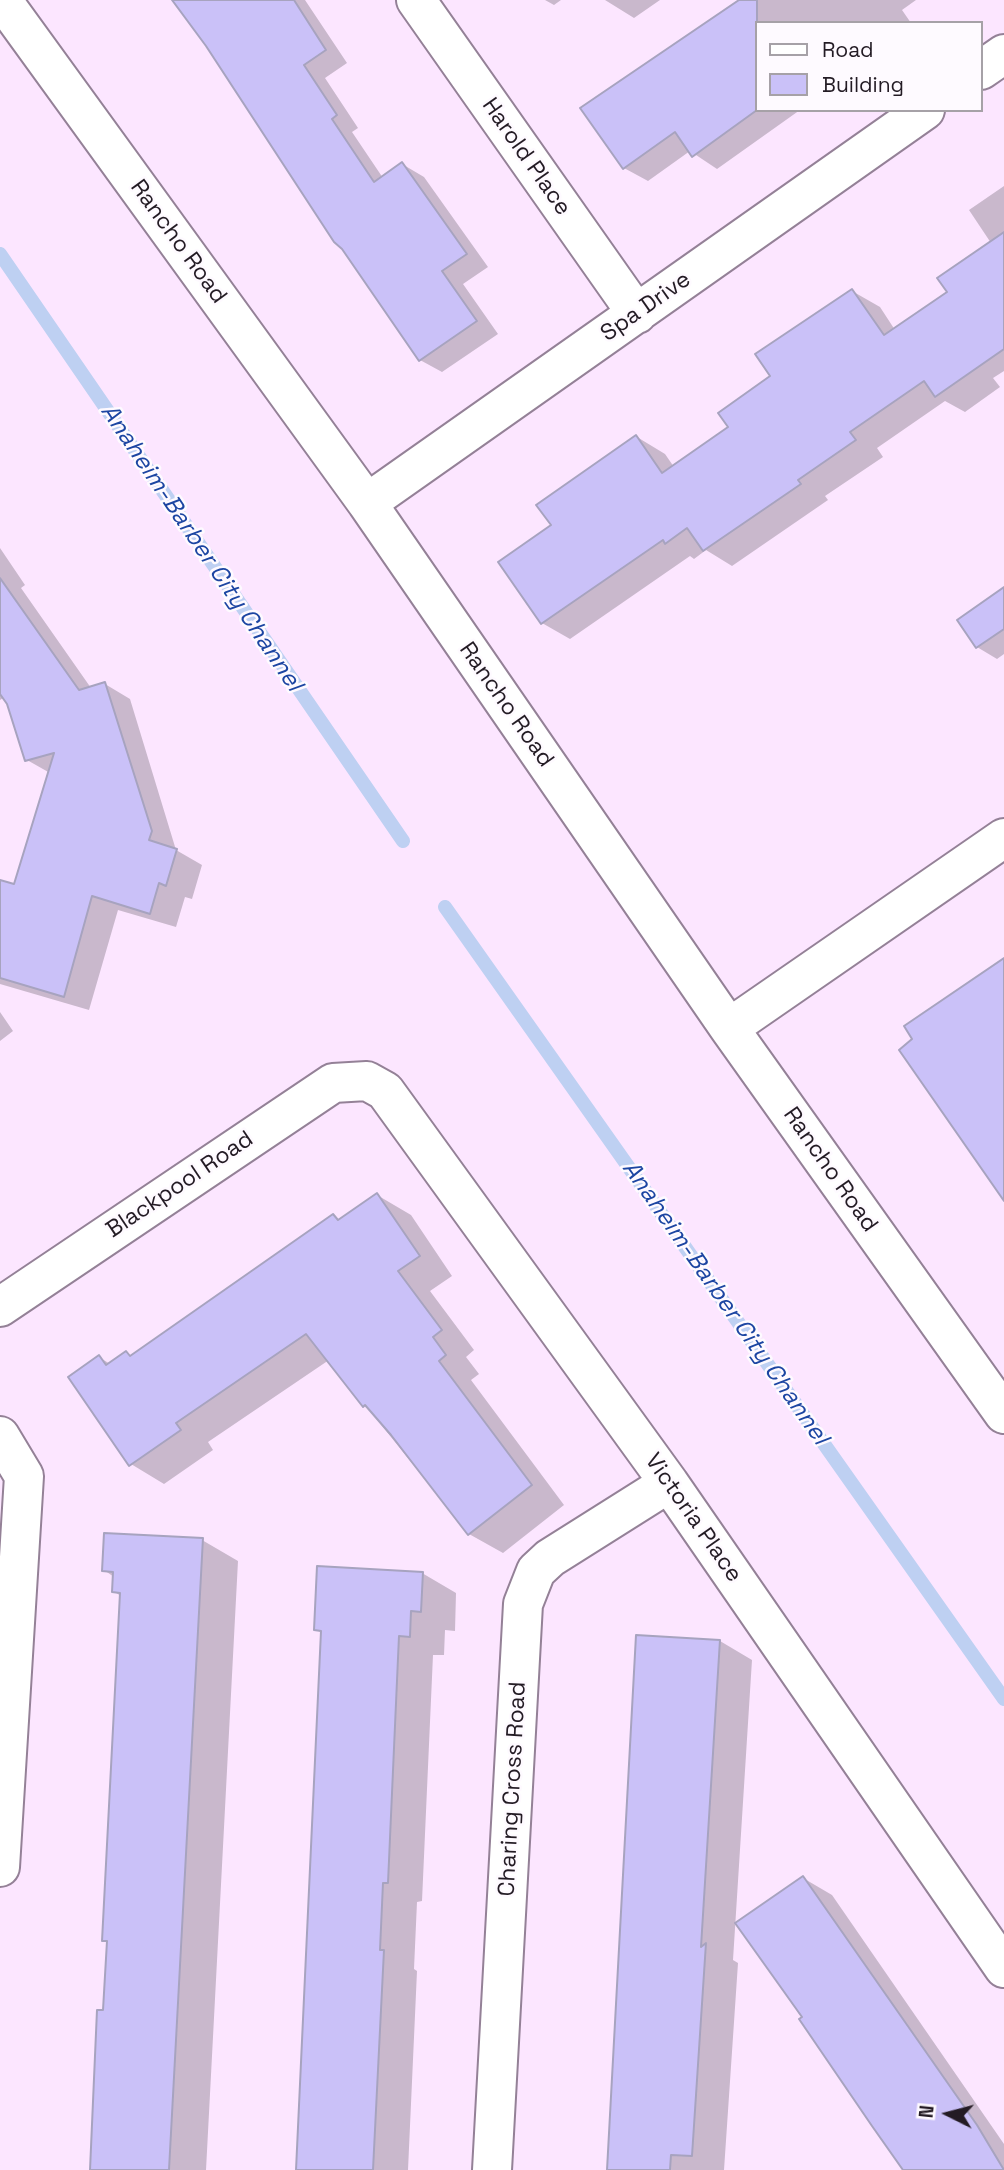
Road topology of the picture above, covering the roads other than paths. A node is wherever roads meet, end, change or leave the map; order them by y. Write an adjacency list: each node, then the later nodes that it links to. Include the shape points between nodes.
1 (2, 0): 7 (street, Rancho Road)
2 (416, 0): 6 (street, Harold Place)
3 (1004, 54): 4 (street)
4 (983, 69)
5 (922, 112): 6 (street, Spa Drive)
6 (637, 314): 7 (street, Spa Drive)
7 (367, 503): 9 (street, Rancho Road)
8 (1004, 838): 9 (street)
9 (729, 1028): 12 (street, Rancho Road)
10 (367, 1081): 11 (street, Blackpool Road, via 333,1083); 14 (street, Victoria Place, via 385,1091)
11 (0, 1307)
12 (1004, 1414)
13 (0, 1436): 15 (street, via 24,1476)
14 (669, 1483): 16 (street, Victoria Place); 17 (street, Charing Cross Road, via 550,1558 536,1571 523,1604)
15 (0, 1867)
16 (1004, 1968)
17 (492, 2170)

